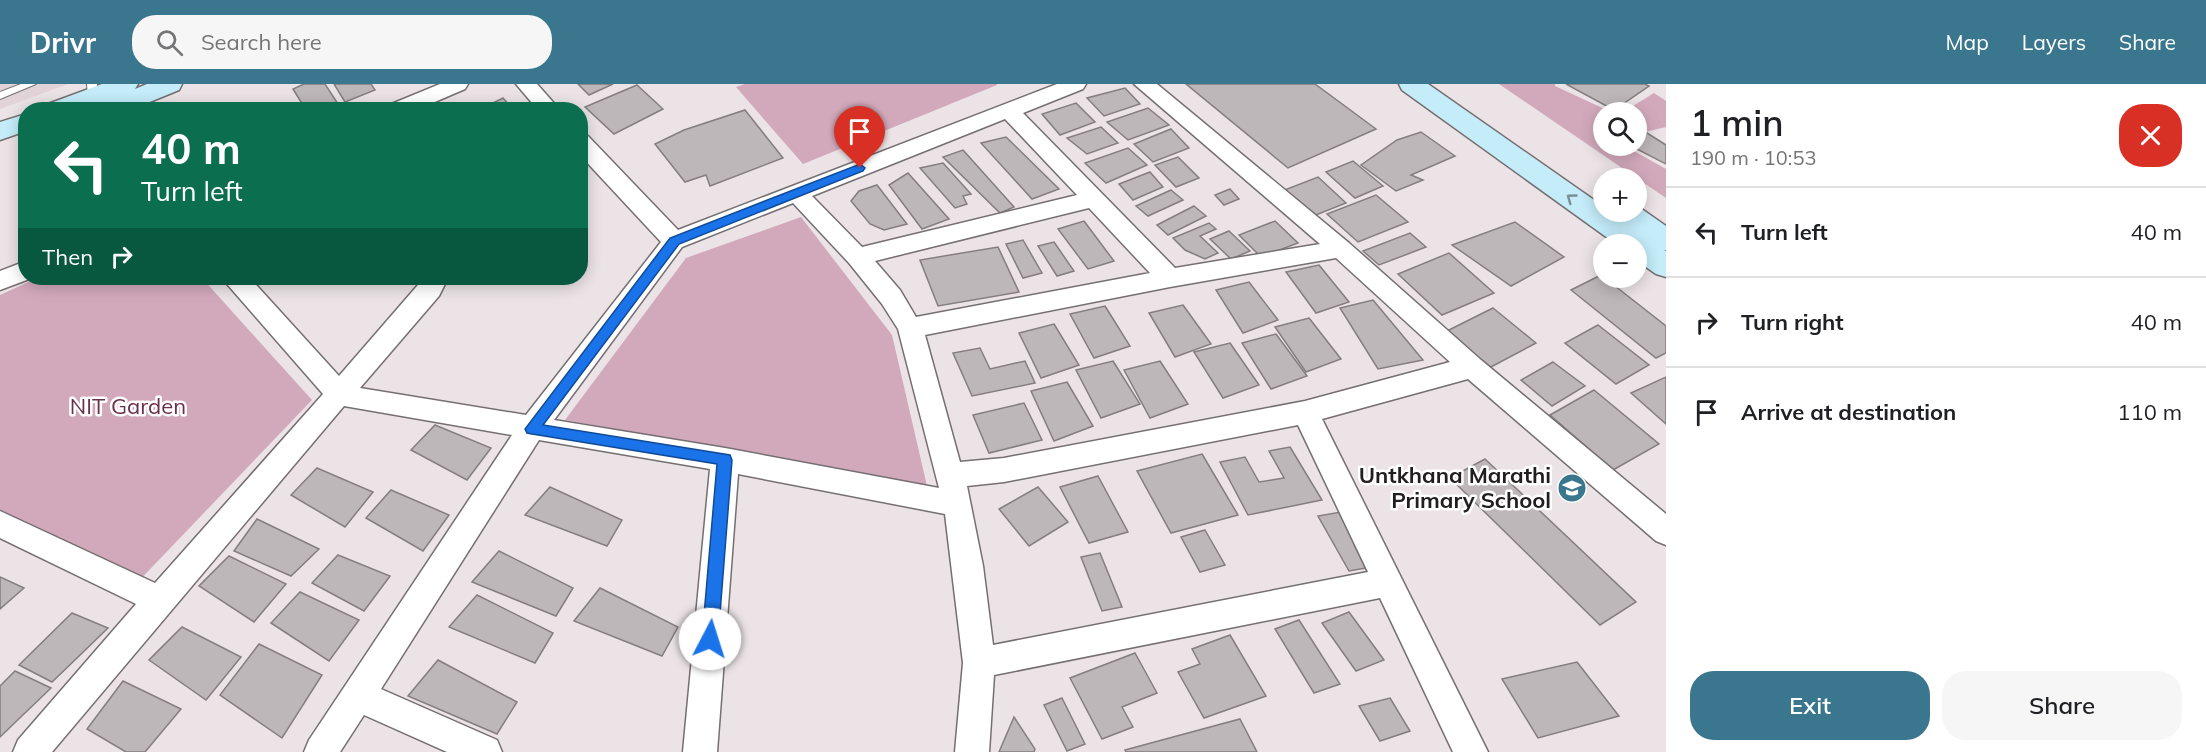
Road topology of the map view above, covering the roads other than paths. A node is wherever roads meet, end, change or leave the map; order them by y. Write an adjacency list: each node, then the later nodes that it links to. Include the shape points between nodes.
1 (31, 84): 11 (lane)
2 (126, 84): 12 (main road)
3 (170, 84): 12 (main road)
4 (458, 84): 14 (street)
5 (526, 84): 15 (street)
6 (1076, 84): 10 (street)
7 (1144, 84): 29 (street)
8 (1411, 84): 26 (main road, one-way to 8)
9 (1443, 84): 22 (main road)
10 (1039, 90): 16 (street)
11 (0, 96)
12 (96, 97): 13 (main road)
13 (81, 102)
14 (415, 102)
15 (543, 102)
16 (1008, 110): 23 (street); 24 (street)
17 (18, 125): 18 (main road)
18 (0, 131)
19 (18, 144): 20 (main road)
20 (0, 150)
21 (588, 150): 28 (street)
22 (1593, 188)
23 (796, 193): 28 (street); 31 (street)
24 (1095, 199): 31 (street); 34 (street)
25 (1640, 222): 27 (main road)
26 (1621, 234)
27 (1666, 240)
28 (674, 241): 42 (street)
29 (1341, 249): 34 (street); 39 (street)
30 (1647, 253): 32 (main road)
31 (857, 257): 38 (street, via 891,297)
32 (1666, 266)
33 (18, 273): 35 (street)
34 (1170, 278): 38 (street)
35 (0, 281)
36 (242, 285): 40 (street)
37 (432, 285): 40 (street)
38 (910, 328): 44 (street)
39 (1472, 367): 41 (street); 47 (street)
40 (340, 395): 42 (street); 49 (street)
41 (1305, 412): 44 (street, via 1004,470); 48 (street)
42 (532, 429): 43 (street); 51 (street)
43 (725, 460): 45 (street); 56 (street)
44 (950, 475): 45 (street)
45 (958, 504): 50 (street)
46 (0, 524): 49 (street)
47 (1666, 532)
48 (1388, 582): 50 (street); 52 (street)
49 (159, 600): 53 (street)
50 (979, 663): 57 (street)
51 (359, 696): 54 (street); 55 (street)
52 (1463, 751)
53 (30, 752)
54 (321, 752)
55 (485, 752)
56 (700, 752)
57 (972, 752)

